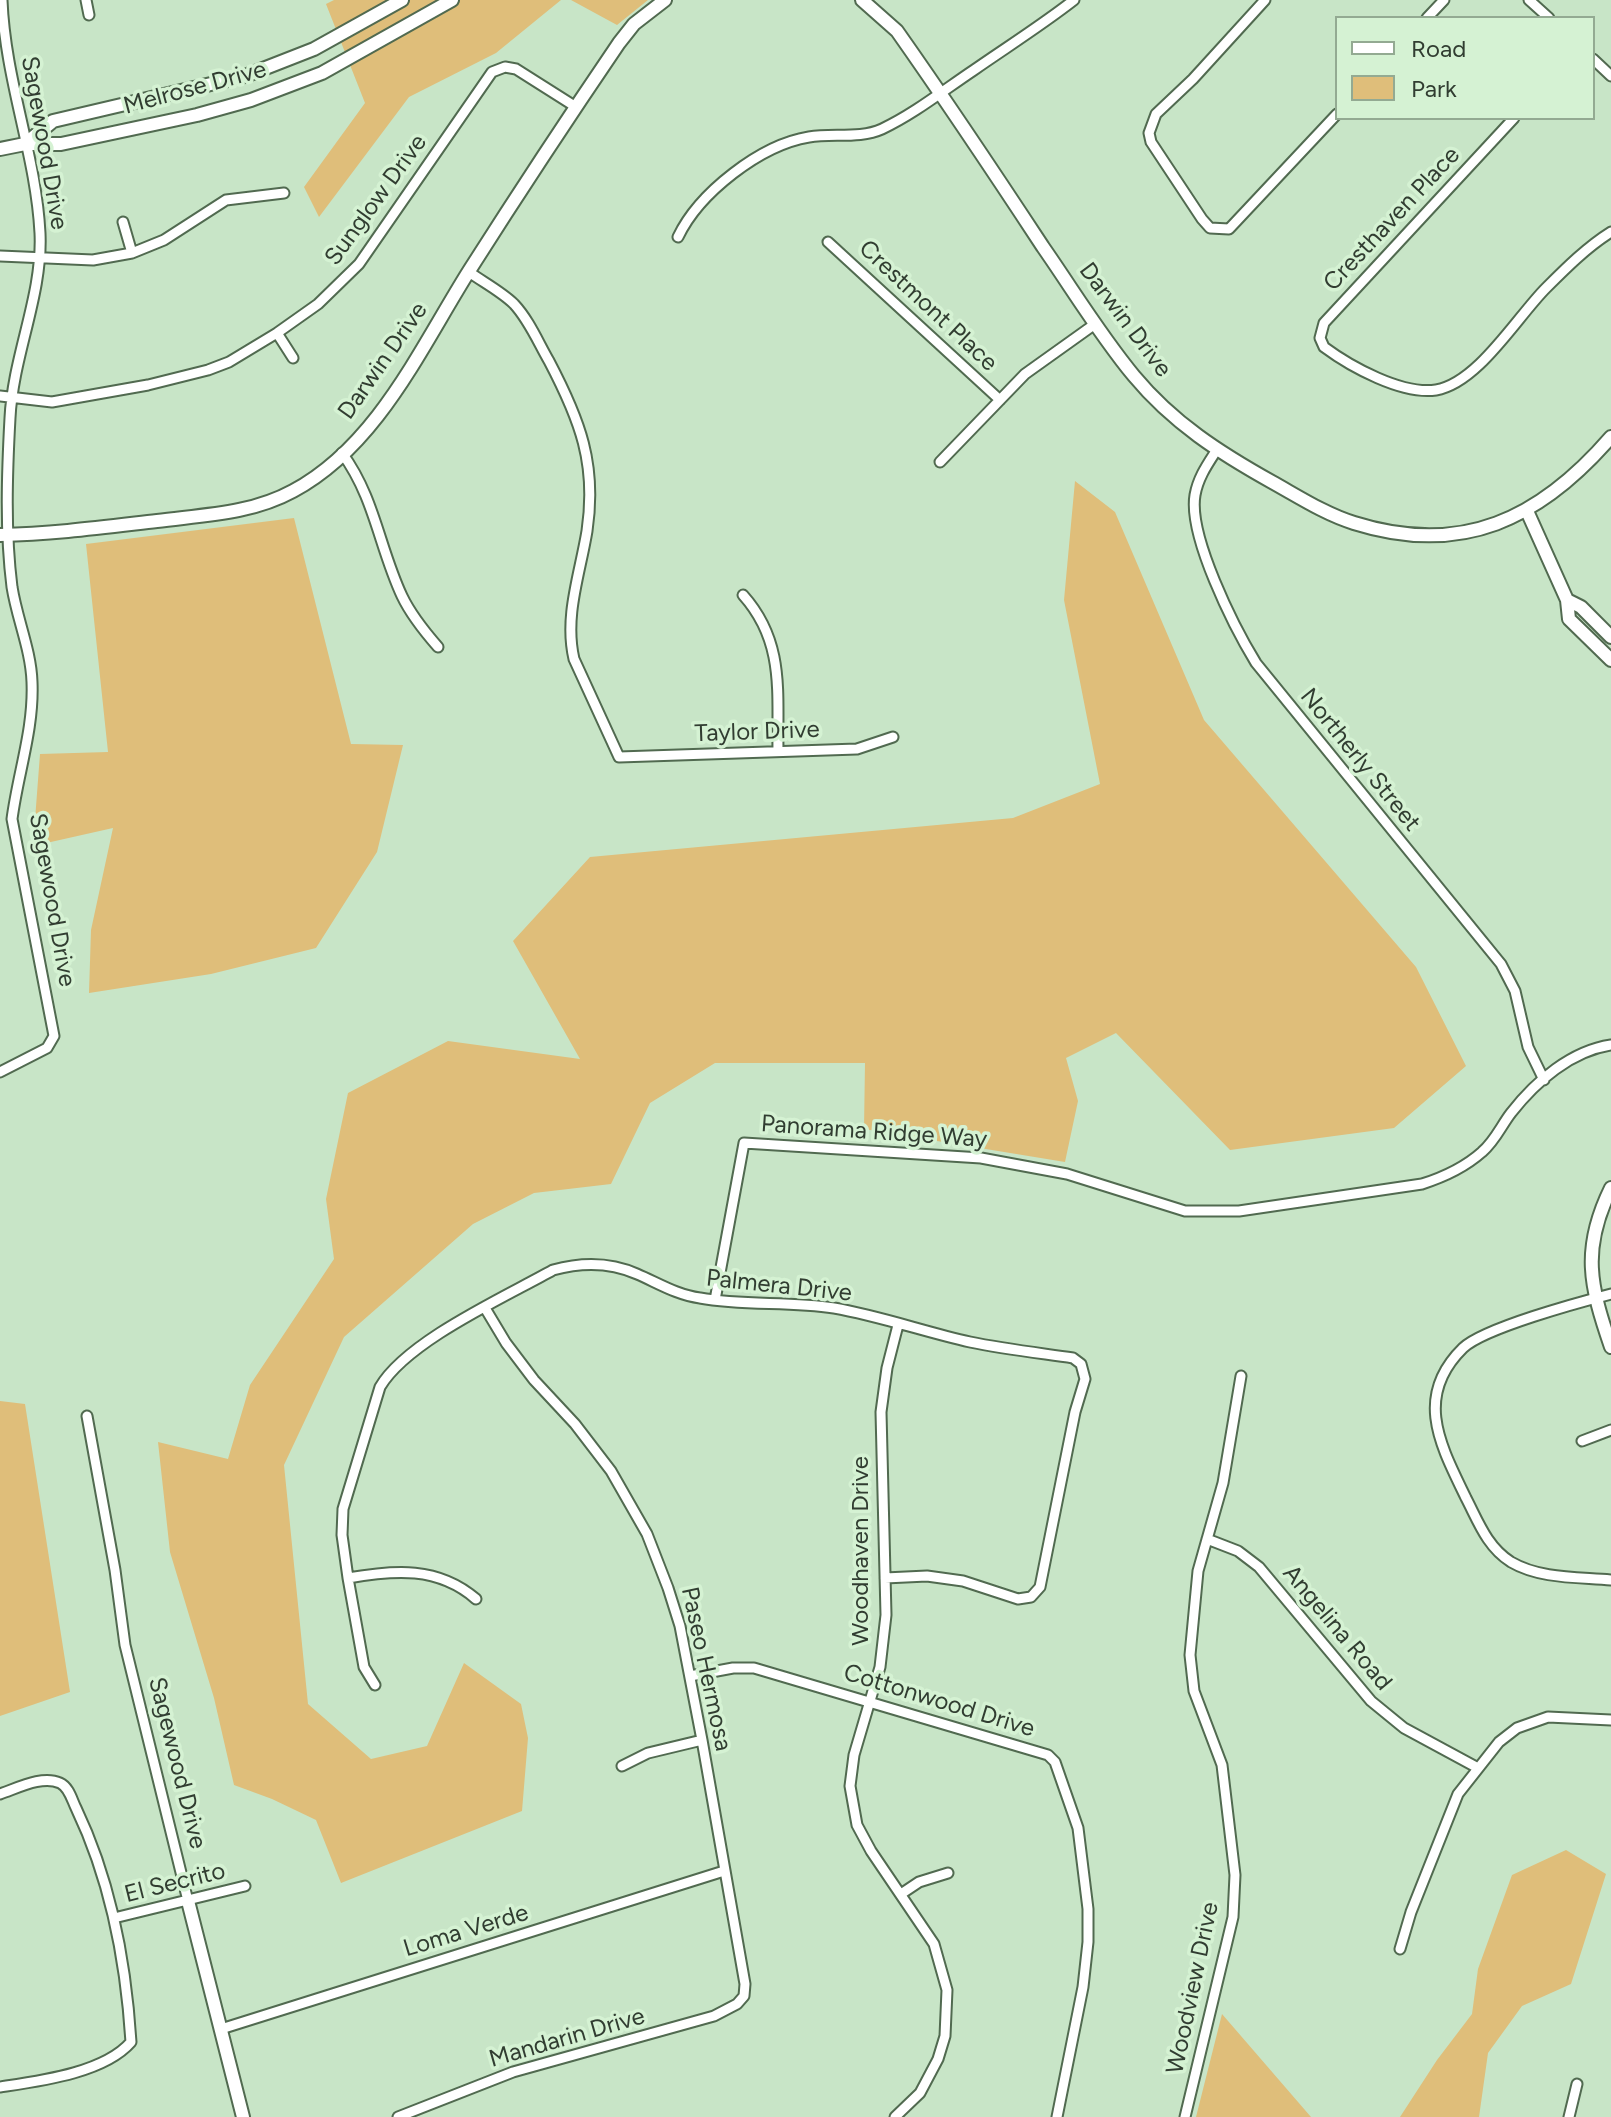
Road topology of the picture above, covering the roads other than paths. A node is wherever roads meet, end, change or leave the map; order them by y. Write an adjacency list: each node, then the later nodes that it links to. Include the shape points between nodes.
1 (2, 0): 20 (street, Sagewood Drive, via 3,38)
2 (86, 0): 11 (street)
3 (402, 0): 20 (street, Melrose Drive, via 314,49 245,76 53,121)
4 (452, 0): 20 (street, Melrose Drive, via 322,73 251,100 61,144)
5 (665, 0): 17 (street, Darwin Drive, via 634,24)
6 (862, 0): 16 (street, Darwin Drive, via 897,31)
7 (1074, 0): 16 (street)
8 (1265, 0): 18 (street, via 1156,114 1151,142 1210,228 1229,229)
9 (1444, 0): 12 (street)
10 (1529, 0): 13 (street)
11 (89, 15)
12 (1429, 16)
13 (1547, 16)
14 (1595, 61): 15 (street)
15 (1611, 76)
16 (940, 93): 25 (street, via 881,130 806,137 763,153 688,217); 31 (street, Darwin Drive)
17 (576, 107): 30 (street, Darwin Drive); 32 (street, Sunglow Drive, via 516,69 492,72 359,264 318,304)
18 (1335, 116)
19 (1512, 120): 24 (street, Cresthaven Place, via 1324,323 1324,347 1389,383 1410,389 1448,386 1471,373 1546,288)
20 (25, 144): 21 (street, Melrose Drive); 29 (street, Sagewood Drive, via 36,194)
21 (0, 149)
22 (284, 193): 27 (street, via 226,200 164,240)
23 (123, 222): 27 (street)
24 (1611, 232)
25 (678, 237)
26 (828, 242): 36 (street, Crestmont Place)
27 (132, 253): 29 (street, via 93,260)
28 (0, 256): 29 (street)
29 (39, 259): 35 (street, Sagewood Drive)
30 (469, 272): 39 (street, Darwin Drive, via 389,400); 49 (street, Taylor Drive, via 512,301 527,320 580,426 591,500 570,644 619,757)
31 (1095, 324): 36 (street, via 1025,374); 38 (street, Darwin Drive, via 1135,377)
32 (277, 333): 33 (street); 35 (street, Sunglow Drive, via 229,362 148,385 52,402)
33 (293, 358)
34 (0, 396): 35 (street, Sunglow Drive)
35 (12, 397): 42 (street, Sagewood Drive)
36 (1000, 400): 40 (street)
37 (1611, 437): 41 (street, Darwin Drive, via 1563,487)
38 (1216, 451): 41 (street, Darwin Drive, via 1326,512 1400,535 1451,534); 52 (street, Northerly Street, via 1203,471 1194,512 1208,565 1237,631 1256,663 1501,964)
39 (342, 453): 42 (street, Darwin Drive, via 292,491 240,510); 46 (street, via 366,492 401,594)
40 (940, 462)
41 (1527, 511): 44 (street)
42 (4, 535): 51 (street, Sagewood Drive, via 32,680 31,728 12,819 54,1036 47,1048)
43 (743, 595): 49 (street, via 770,638)
44 (1567, 600): 45 (street); 47 (street, via 1569,619)
45 (1611, 637)
46 (438, 647)
47 (1611, 660)
48 (893, 737): 49 (street, Taylor Drive, via 857,749)
49 (778, 751)
50 (1611, 1045): 52 (street, via 1589,1048)
51 (0, 1072)
52 (1544, 1080): 56 (street, Panorama Ridge Way, via 1482,1152 1447,1176 1239,1211 1185,1211 1067,1174 981,1158 744,1143)
53 (1611, 1188): 55 (street, via 1598,1214 1591,1250)
54 (1611, 1294): 55 (street)
55 (1594, 1298): 59 (street); 67 (street, via 1493,1331 1464,1347 1442,1378 1435,1415 1441,1447 1485,1537 1500,1554 1532,1572)
56 (715, 1300): 57 (street, Palmera Drive, via 604,1264 553,1270); 58 (street, Palmera Drive, via 835,1308)
57 (485, 1308): 65 (street, Palmera Drive, via 409,1352 380,1387 343,1509); 69 (street, Paseo Hermosa, via 534,1380 611,1471 647,1534 668,1588)
58 (898, 1325): 66 (street, Woodhaven Drive, via 881,1412); 66 (street, Palmera Drive, via 1073,1358 1085,1379 1040,1587 1031,1597 1018,1599 927,1576)
59 (1611, 1347)
60 (1241, 1376): 64 (street, Woodview Drive, via 1223,1483)
61 (87, 1416): 81 (street, Sagewood Drive, via 125,1645)
62 (1611, 1430): 63 (street)
63 (1582, 1441)
64 (1207, 1539): 75 (street, Angelina Road, via 1238,1551 1259,1567 1371,1701 1404,1728); 92 (street, Woodview Drive, via 1198,1571 1190,1655 1194,1691 1222,1765 1235,1875 1233,1917)
65 (348, 1578): 68 (street, via 410,1571 460,1586); 70 (street, Palmera Drive, via 364,1667)
66 (885, 1578): 71 (street, Woodhaven Drive, via 880,1667)
67 (1611, 1580)
68 (476, 1599)
69 (690, 1676): 71 (street, Cottonwood Drive, via 754,1668); 73 (street, Paseo Hermosa)
70 (375, 1685)
71 (870, 1701): 80 (street, Woodhaven Drive, via 850,1786 857,1825); 91 (street, Cottonwood Drive, via 1048,1755 1055,1762 1078,1828 1088,1909 1083,1987)
72 (1611, 1720): 75 (street, via 1548,1717 1527,1724 1499,1742)
73 (702, 1740): 74 (street, via 648,1753); 77 (street, Paseo Hermosa)
74 (622, 1766)
75 (1478, 1768): 83 (street, via 1458,1794)
76 (0, 1794): 82 (street, via 44,1780 67,1788)
77 (724, 1871): 84 (street, Paseo Hermosa); 85 (street, Loma Verde)
78 (948, 1873): 80 (street)
79 (245, 1886): 81 (street, El Secrito)
80 (901, 1894): 90 (street, Woodhaven Drive, via 934,1944 947,1990 938,2059 920,2093)
81 (188, 1901): 82 (street, El Secrito); 85 (street, Sagewood Drive)
82 (114, 1918): 87 (street, via 131,2042 123,2052 82,2069)
83 (1400, 1949)
84 (744, 1996): 89 (street, Mandarin Drive, via 714,2016 513,2072)
85 (221, 2029): 88 (street, Sagewood Drive)
86 (1577, 2084): 93 (street)
87 (0, 2087)
88 (243, 2117)
89 (398, 2117)
90 (895, 2117)
91 (1057, 2117)
92 (1185, 2117)
93 (1569, 2117)

